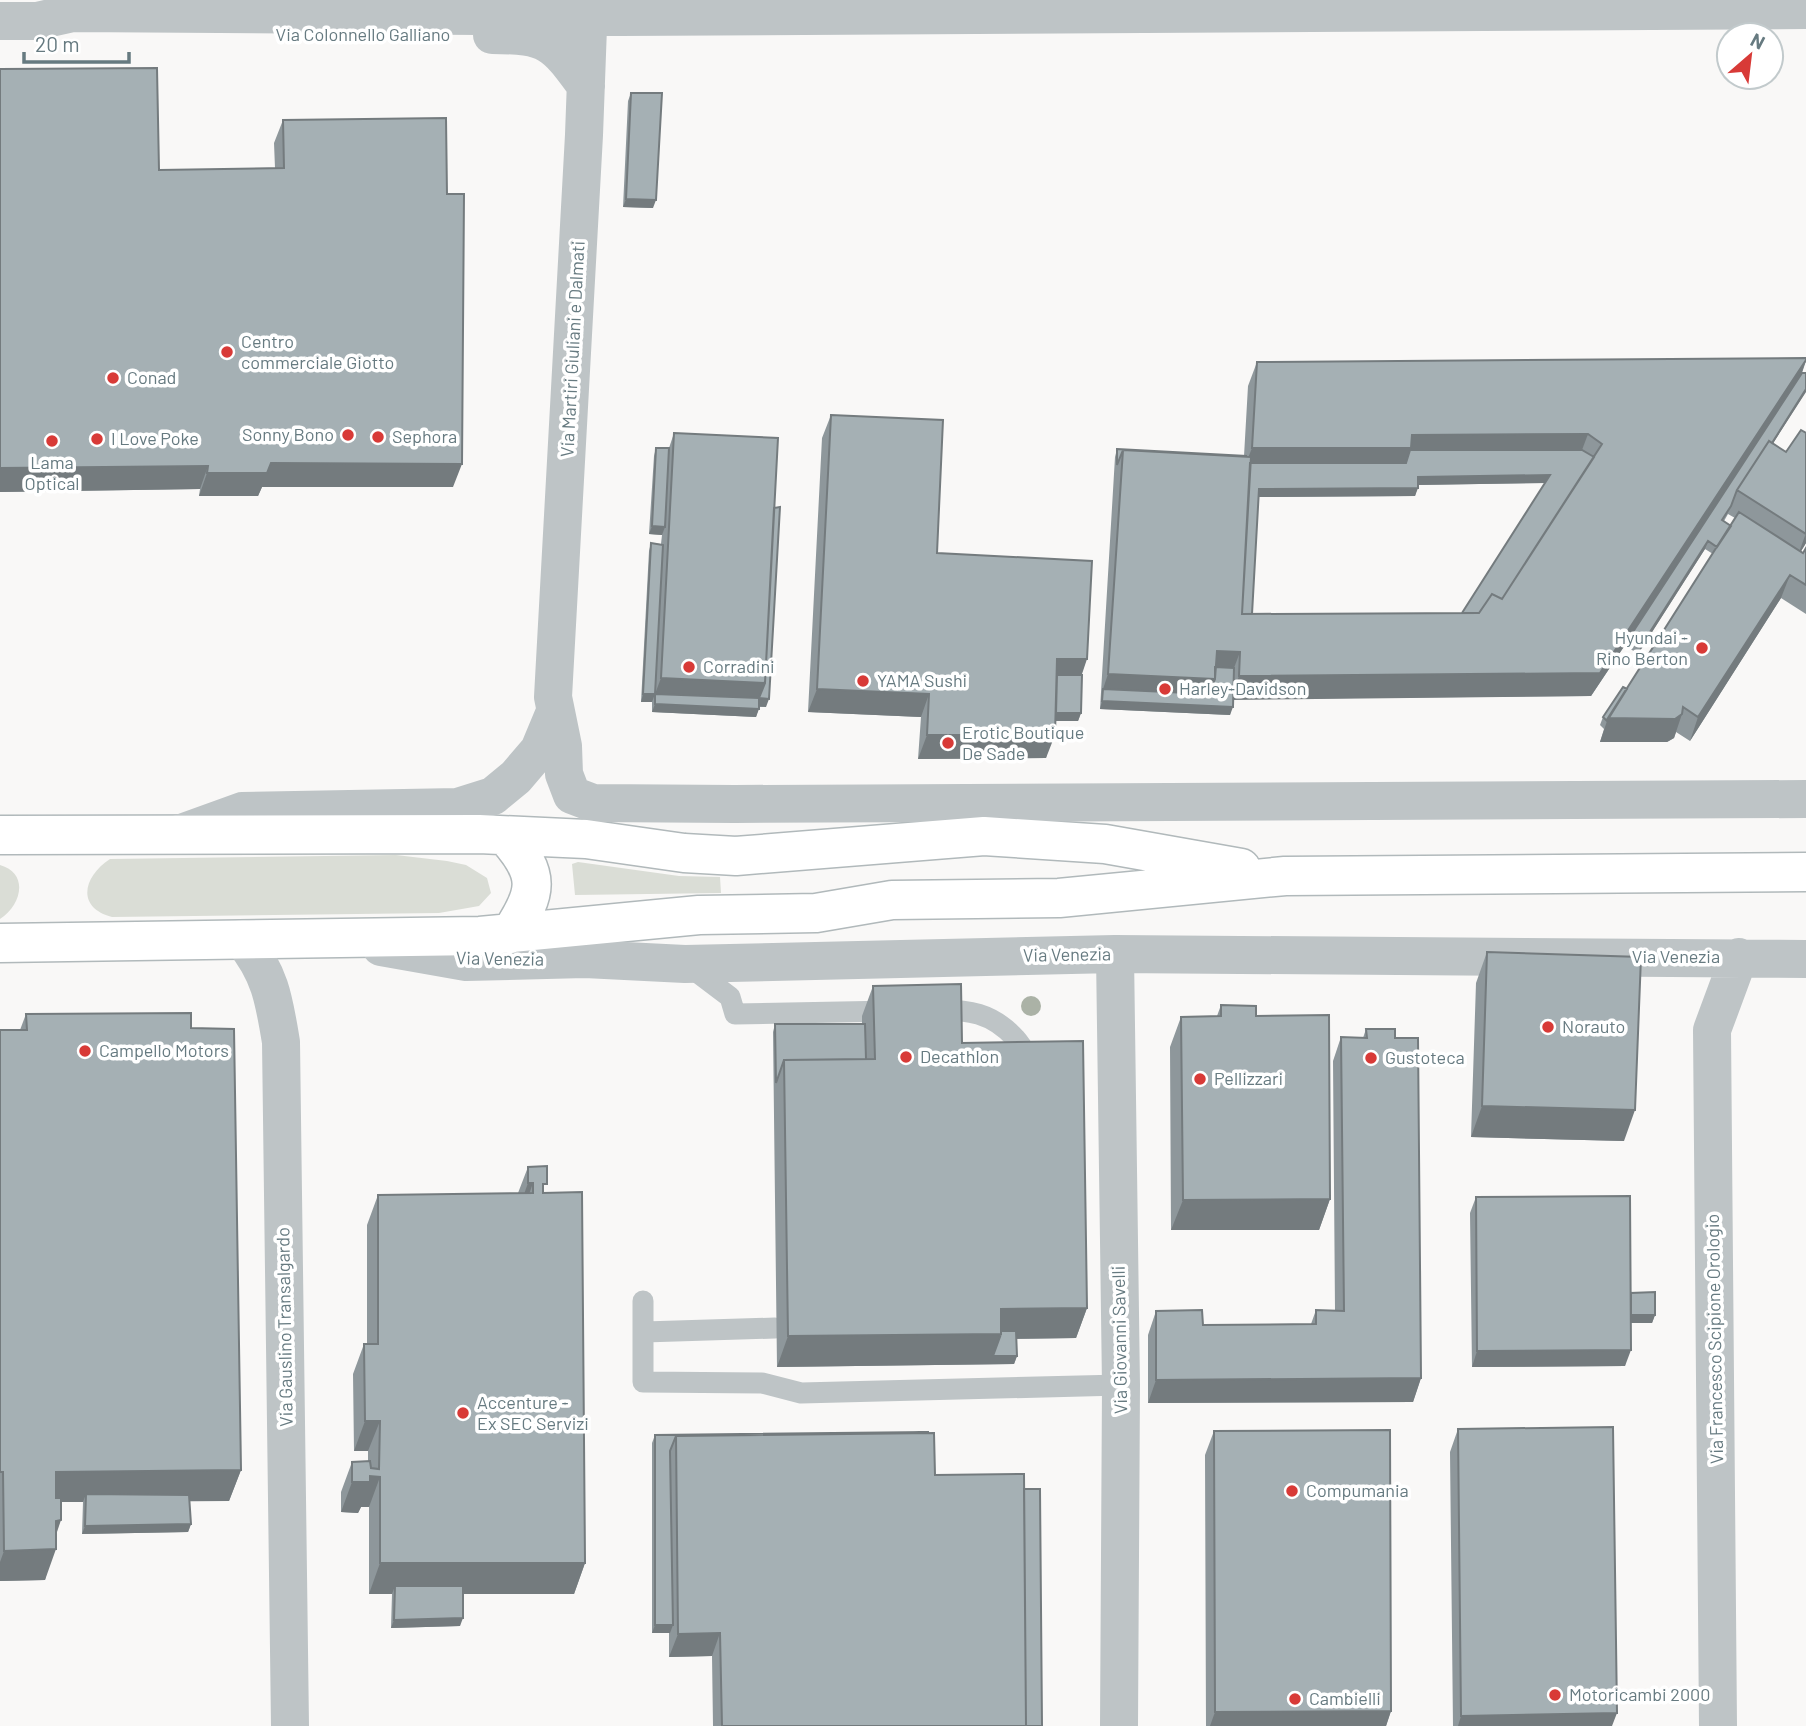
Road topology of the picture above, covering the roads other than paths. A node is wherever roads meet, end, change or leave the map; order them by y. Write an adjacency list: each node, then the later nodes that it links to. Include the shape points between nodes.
1 (588, 8): 2 (street, Via Colonnello Galliano); 3 (street, Via Colonnello Galliano, via 73,13); 4 (street, Via Martiri Giuliani e Dalmati)
2 (1806, 9)
3 (19, 21): 4 (street, Via Colonnello Galliano, via 80,36 523,35 559,49)
4 (586, 86): 5 (street, Via Martiri Giuliani e Dalmati)
5 (554, 706): 6 (street, via 564,774); 9 (street, Via Venezia, via 539,750 492,796 458,807 242,811)
6 (572, 795): 8 (street, Via Venezia, via 593,803); 13 (street)
7 (1806, 799): 8 (street, Via Venezia)
8 (1234, 800): 12 (street, Via Venezia, via 1190,817)
9 (177, 834): 10 (main road, Via Venezia); 11 (main road, Via Venezia)
10 (0, 835)
11 (506, 836): 13 (main road, Via Venezia); 16 (main road, Via Venezia, via 526,858 533,887 528,906)
12 (1051, 838): 13 (main road, Via Venezia, via 916,839 736,856); 15 (main road, Via Venezia)
13 (586, 839)
14 (1806, 872): 15 (main road, Via Venezia)
15 (1285, 876): 16 (main road, Via Venezia, via 1059,898 892,900 816,913 699,915)
16 (510, 934): 17 (main road, Via Venezia)
17 (330, 938): 18 (main road, Via Venezia); 23 (street, Via Venezia, via 466,962 585,959)
18 (242, 939): 19 (main road, Via Venezia); 29 (street, Via Gauslino Transalgardo, via 259,959 273,989 281,1042)
19 (0, 943)
20 (1115, 954): 21 (street, Via Venezia); 23 (street, Via Venezia); 28 (street, Via Giovanni Savelli)
21 (1739, 957): 22 (street, Via Venezia); 31 (street, Via Francesco Scipione Orologio, via 1712,1030)
22 (1806, 958)
23 (685, 964): 24 (lane, via 730,997 735,1014 956,1009 987,1016 1018,1041 1028,1058)
24 (1028, 1072)
25 (643, 1301): 27 (lane)
26 (775, 1328): 27 (lane)
27 (644, 1332): 28 (lane, via 643,1381 762,1383 801,1393)
28 (1121, 1385): 30 (street, Via Giovanni Savelli)
29 (290, 1726)
30 (1118, 1726)
31 (1718, 1726)

